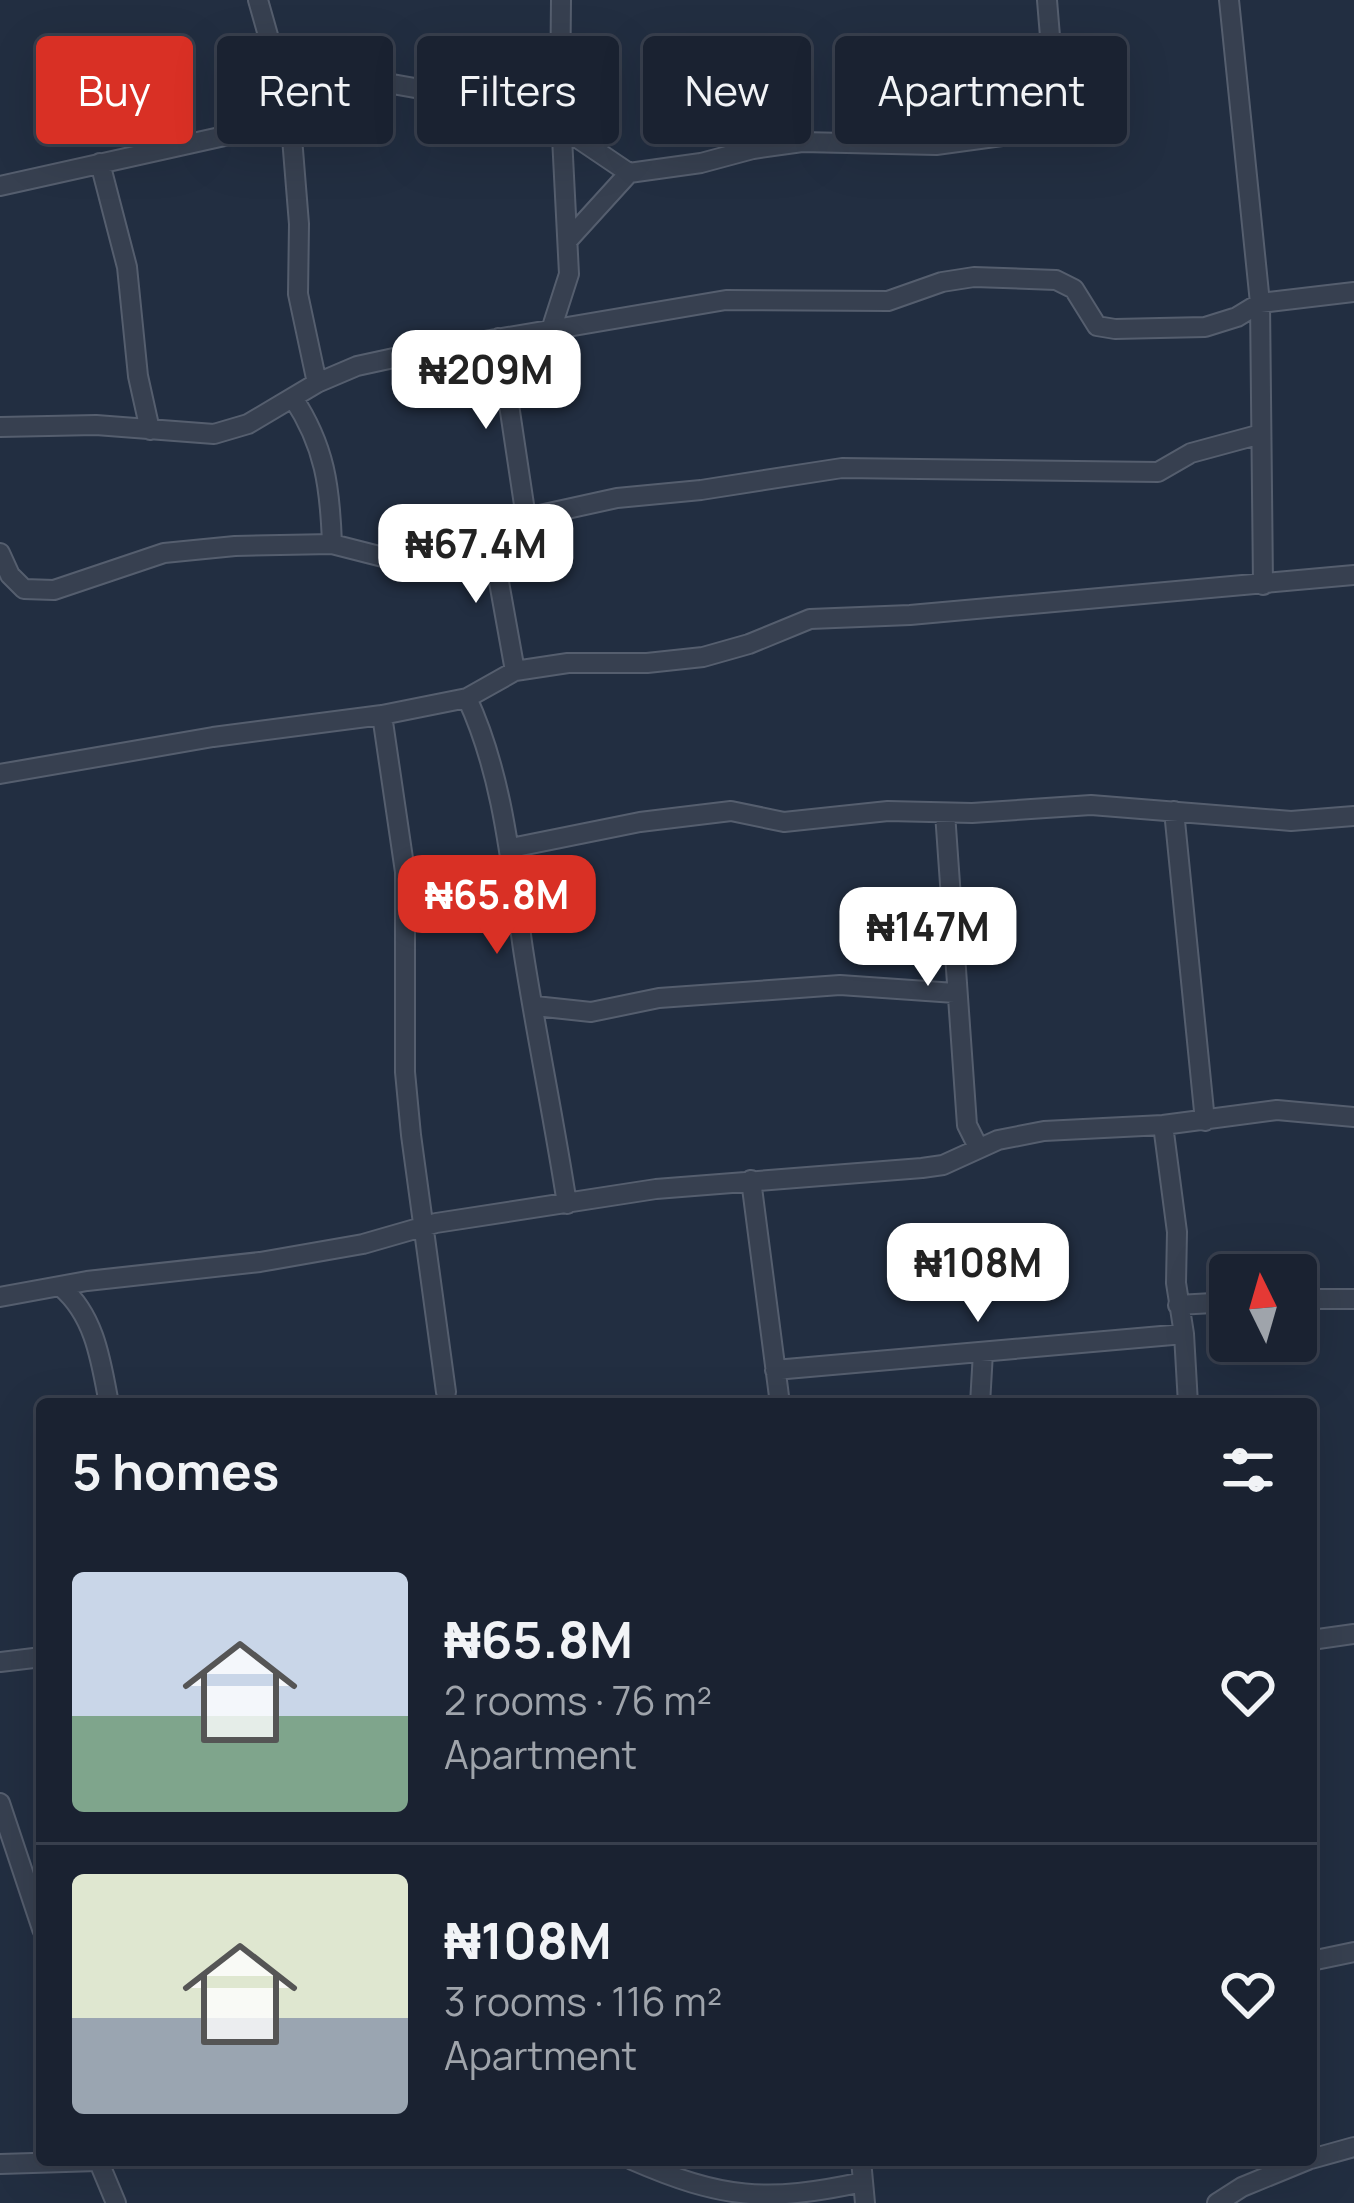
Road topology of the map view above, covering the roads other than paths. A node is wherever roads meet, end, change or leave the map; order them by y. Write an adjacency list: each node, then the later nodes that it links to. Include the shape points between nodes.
1 (258, 0): 5 (street)
2 (561, 0): 6 (street)
3 (1047, 0): 12 (street, via 1056,109 1033,133 936,146 802,142)
4 (1229, 0): 16 (street)
5 (270, 36)
6 (561, 36)
7 (217, 138): 11 (street)
8 (293, 144): 19 (street, via 298,294)
9 (565, 144): 14 (street)
10 (586, 144): 12 (street)
11 (100, 164): 13 (street); 22 (street, via 127,268)
12 (629, 173): 14 (street)
13 (0, 186)
14 (568, 239): 17 (street, via 569,274)
15 (1354, 292): 16 (street)
16 (1260, 303): 17 (street, via 1205,327 1115,329 1096,326 1074,289 1056,280 974,277 888,301 726,300); 23 (street)
17 (551, 329): 18 (street)
18 (499, 338): 19 (street, via 357,366); 24 (street)
19 (317, 382): 20 (street)
20 (293, 398): 22 (street, via 214,434); 26 (street, via 314,429 331,495)
21 (0, 428): 22 (street)
22 (150, 430)
23 (1262, 434): 24 (street, via 1158,472 842,468); 29 (street)
24 (526, 518): 25 (street)
25 (490, 532): 26 (street, via 407,556); 30 (street)
26 (332, 544): 27 (street, via 164,553 54,590 24,589)
27 (0, 553)
28 (1354, 574): 29 (street)
29 (1263, 585): 30 (street, via 810,619 703,657)
30 (515, 671): 31 (street)
31 (467, 698): 32 (street); 37 (street)
32 (382, 715): 33 (street); 46 (street, via 405,872 405,1072)
33 (0, 774)
34 (1174, 811): 35 (street, via 1091,805); 36 (street, via 1291,821); 41 (street)
35 (945, 814): 37 (street, via 784,821 718,812); 38 (street)
36 (1354, 816)
37 (511, 848): 39 (street)
38 (955, 993): 39 (street, via 872,984 659,998 591,1012); 43 (street, via 967,1125)
39 (536, 1006): 45 (street)
40 (1354, 1118): 41 (street, via 1277,1110)
41 (1205, 1121): 42 (street)
42 (1163, 1125): 43 (street, via 1044,1131); 52 (street, via 1178,1232)
43 (979, 1147): 44 (street, via 944,1165)
44 (751, 1180): 45 (street); 55 (street)
45 (567, 1204): 46 (street)
46 (424, 1227): 47 (street, via 281,1258); 56 (street)
47 (61, 1287): 48 (street); 57 (street, via 91,1328)
48 (0, 1297)
49 (1317, 1299): 50 (street)
50 (1354, 1299)
51 (1209, 1304): 52 (street)
52 (1178, 1306): 53 (street)
53 (1184, 1334): 54 (street); 60 (street)
54 (983, 1352): 55 (street); 59 (street)
55 (775, 1370): 58 (street)
56 (446, 1392)
57 (108, 1398)
58 (779, 1398)
59 (980, 1398)
60 (1188, 1398)
61 (1354, 1634): 62 (street)
62 (1317, 1639)
63 (36, 1658): 64 (street)
64 (0, 1662)
65 (0, 1803): 66 (street)
66 (4, 1825): 67 (street)
67 (35, 1879)
68 (1354, 1952): 69 (street)
69 (1317, 1959)
70 (1354, 2146): 71 (street)
71 (1317, 2155)
72 (36, 2163): 73 (street)
73 (0, 2164)
74 (101, 2166): 79 (street)
75 (646, 2166): 78 (street, via 738,2200 824,2195)
76 (862, 2166): 78 (street)
77 (1289, 2166): 81 (street)
78 (863, 2182): 80 (street)
79 (116, 2203)
80 (865, 2203)
81 (1217, 2203)

